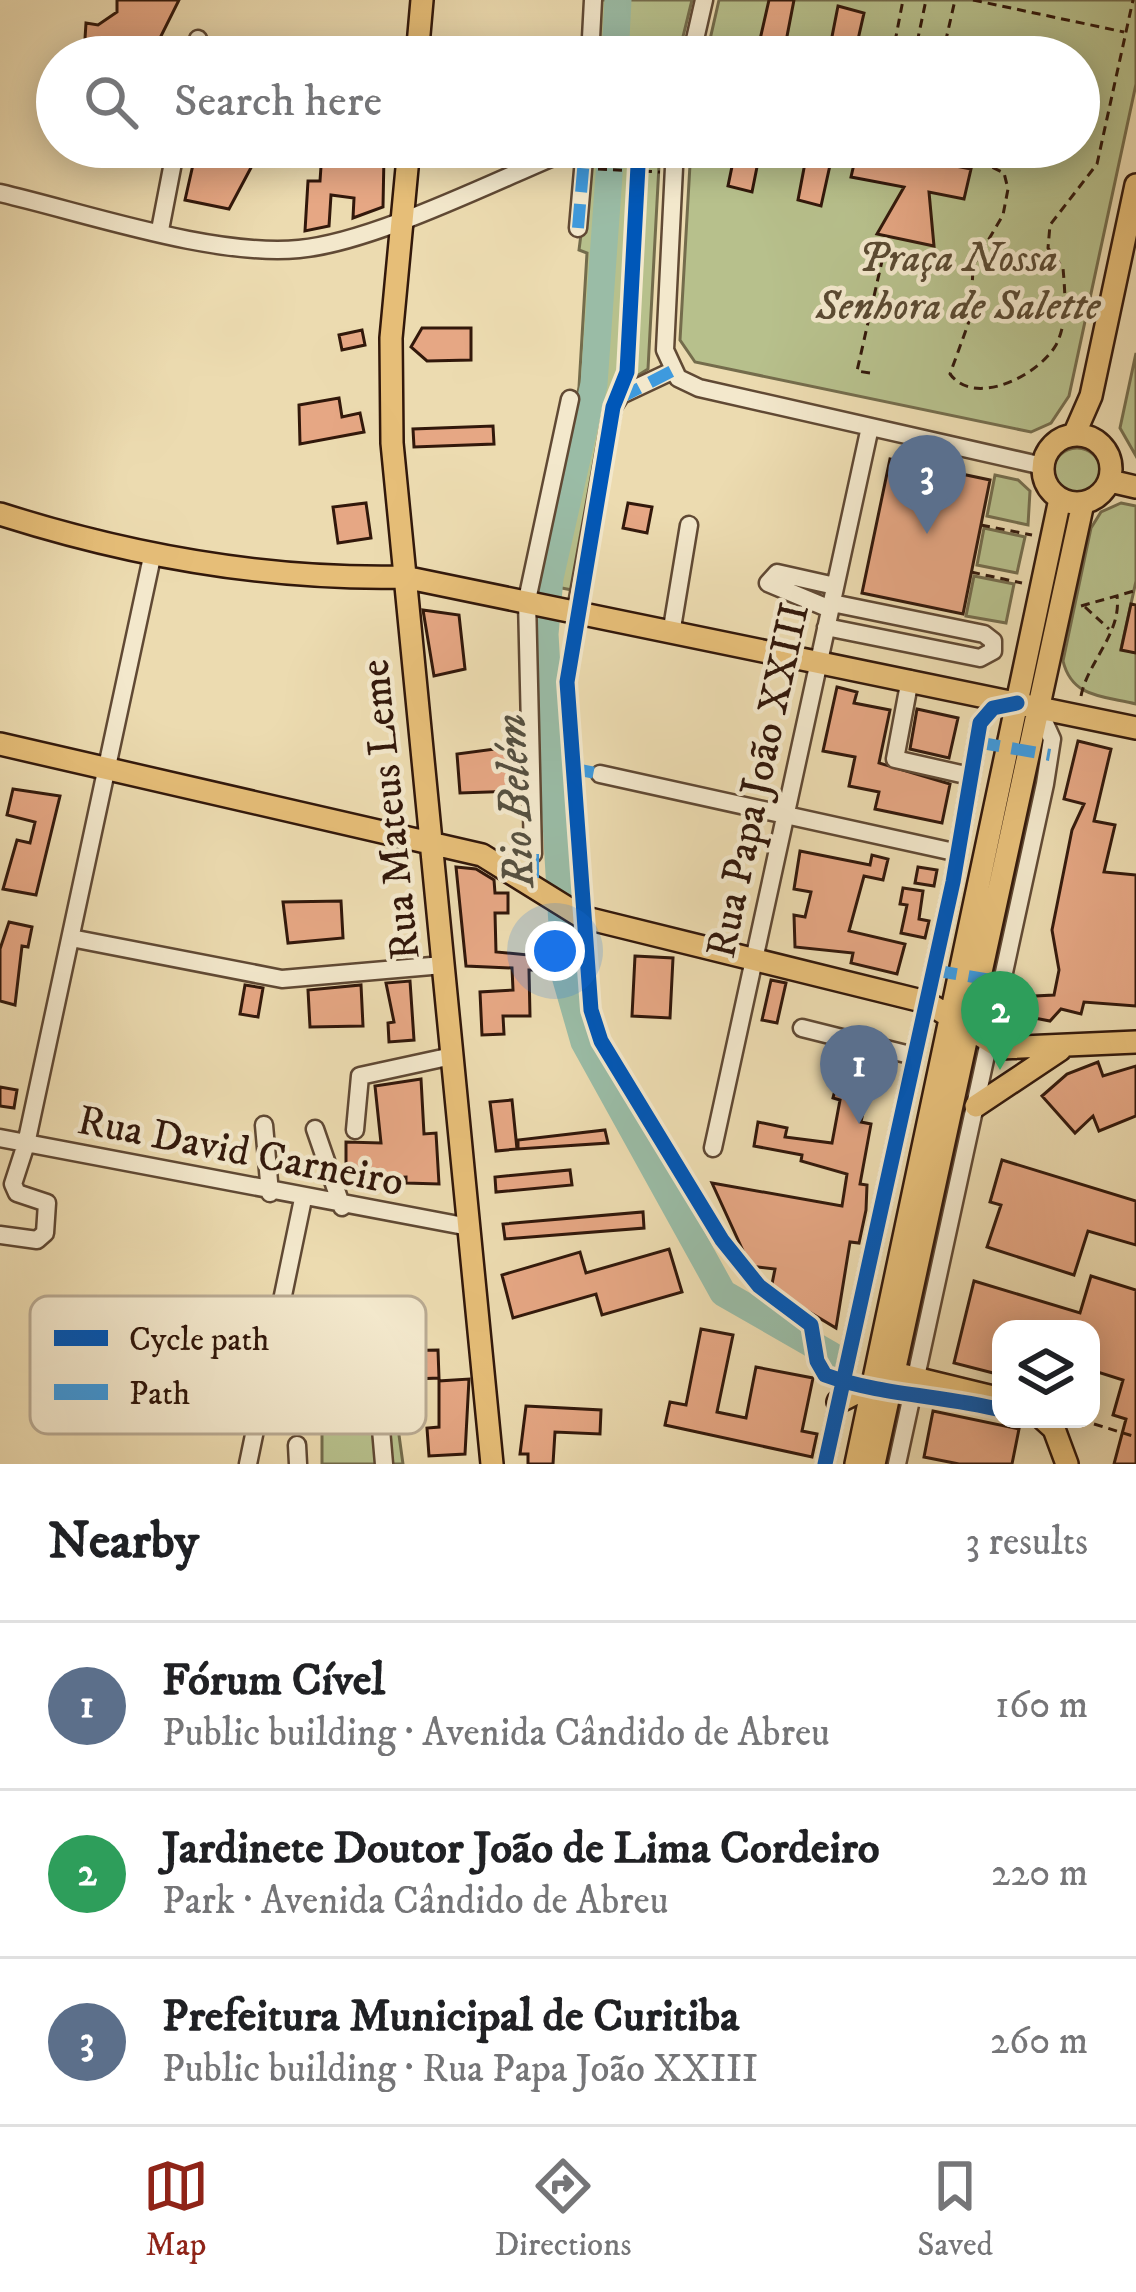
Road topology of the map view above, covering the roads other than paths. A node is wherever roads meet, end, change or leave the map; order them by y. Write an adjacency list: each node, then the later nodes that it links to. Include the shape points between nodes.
1 (422, 0): 4 (main road)
2 (592, 0): 5 (street)
3 (704, 0): 6 (street)
4 (419, 36)
5 (591, 36)
6 (696, 36)
7 (172, 168): 16 (street)
8 (407, 168): 14 (main road, Rua Mateus Leme)
9 (528, 168): 14 (street)
10 (580, 168): 15 (street)
11 (674, 168): 17 (street, via 665,338)
12 (1136, 185): 20 (main road, via 1091,396)
13 (0, 193): 16 (street)
14 (403, 217): 16 (street, via 283,250); 28 (main road, Rua Mateus Leme, via 390,400)
15 (578, 228)
16 (160, 230)
17 (672, 371): 19 (street, via 699,388); 29 (street, via 621,395 613,407)
18 (570, 399): 29 (street)
19 (870, 427): 21 (street); 30 (street, Rua Papa João XXIII)
20 (1073, 435): 21 (main road, via 1052,446); 22 (main road, via 1106,451)
21 (1043, 466): 24 (main road, via 1045,482)
22 (1110, 481): 23 (main road); 24 (main road, via 1099,495)
23 (1136, 487)
24 (1071, 501): 34 (main road, via 1051,539); 34 (main road, via 1072,604)
25 (0, 514): 27 (main road)
26 (689, 525): 31 (street)
27 (152, 557): 28 (main road, via 325,579); 37 (street)
28 (404, 578): 29 (main road); 41 (main road, Rua Mateus Leme)
29 (550, 605): 31 (main road); 43 (street)
30 (831, 606): 30 (street, via 980,658 994,646 984,634); 32 (street, Rua Papa João XXIII)
31 (672, 628): 32 (main road)
32 (820, 659): 33 (main road); 40 (street, Rua Papa João XXIII)
33 (910, 679): 34 (main road); 39 (street, via 895,759)
34 (1028, 706): 35 (main road); 39 (street, via 984,714); 48 (main road); 51 (street, via 1051,729 1050,755)
35 (1136, 728)
36 (0, 744): 37 (main road)
37 (107, 768): 41 (main road); 44 (street)
38 (600, 774): 40 (street)
39 (970, 776): 42 (street)
40 (786, 815): 42 (street); 45 (street, Rua Papa João XXIII)
41 (430, 841): 45 (main road, via 500,862 573,912); 46 (main road, Rua Mateus Leme)
42 (954, 852): 47 (street)
43 (533, 854)
44 (71, 938): 46 (street, via 282,979); 60 (street)
45 (754, 959): 47 (main road); 61 (street, Rua Papa João XXIII)
46 (443, 965): 53 (main road, Rua Mateus Leme)
47 (926, 1001): 48 (main road); 54 (street)
48 (959, 1025): 51 (main road); 68 (main road); 69 (main road)
49 (802, 1028): 54 (street)
50 (1136, 1042): 52 (main road)
51 (989, 1045): 52 (main road); 55 (street)
52 (1064, 1047): 55 (main road)
53 (452, 1056): 58 (street, via 360,1076); 65 (main road, Rua Mateus Leme)
54 (914, 1056): 71 (street)
55 (976, 1106): 68 (street)
56 (264, 1125): 62 (street)
57 (315, 1129): 64 (street)
58 (355, 1130)
59 (0, 1138): 60 (street, Rua David Carneiro)
60 (26, 1144): 62 (street, Rua David Carneiro); 66 (street, via 14,1189 47,1204 45,1234)
61 (713, 1148)
62 (271, 1192): 63 (street, Rua David Carneiro)
63 (303, 1199): 64 (street, Rua David Carneiro); 67 (street)
64 (341, 1207): 65 (street, Rua David Carneiro)
65 (469, 1227): 77 (main road, Rua Mateus Leme)
66 (0, 1235)
67 (283, 1296)
68 (905, 1376): 69 (main road); 70 (main road); 80 (main road); 81 (street)
69 (872, 1385): 71 (main road); 79 (main road)
70 (992, 1397)
71 (838, 1402): 78 (street)
72 (1053, 1428): 82 (main road)
73 (254, 1434): 75 (street)
74 (381, 1434): 76 (street)
75 (248, 1464)
76 (384, 1464)
77 (492, 1464)
78 (825, 1464)
79 (856, 1464)
80 (874, 1464)
81 (897, 1464)
82 (1067, 1464)

